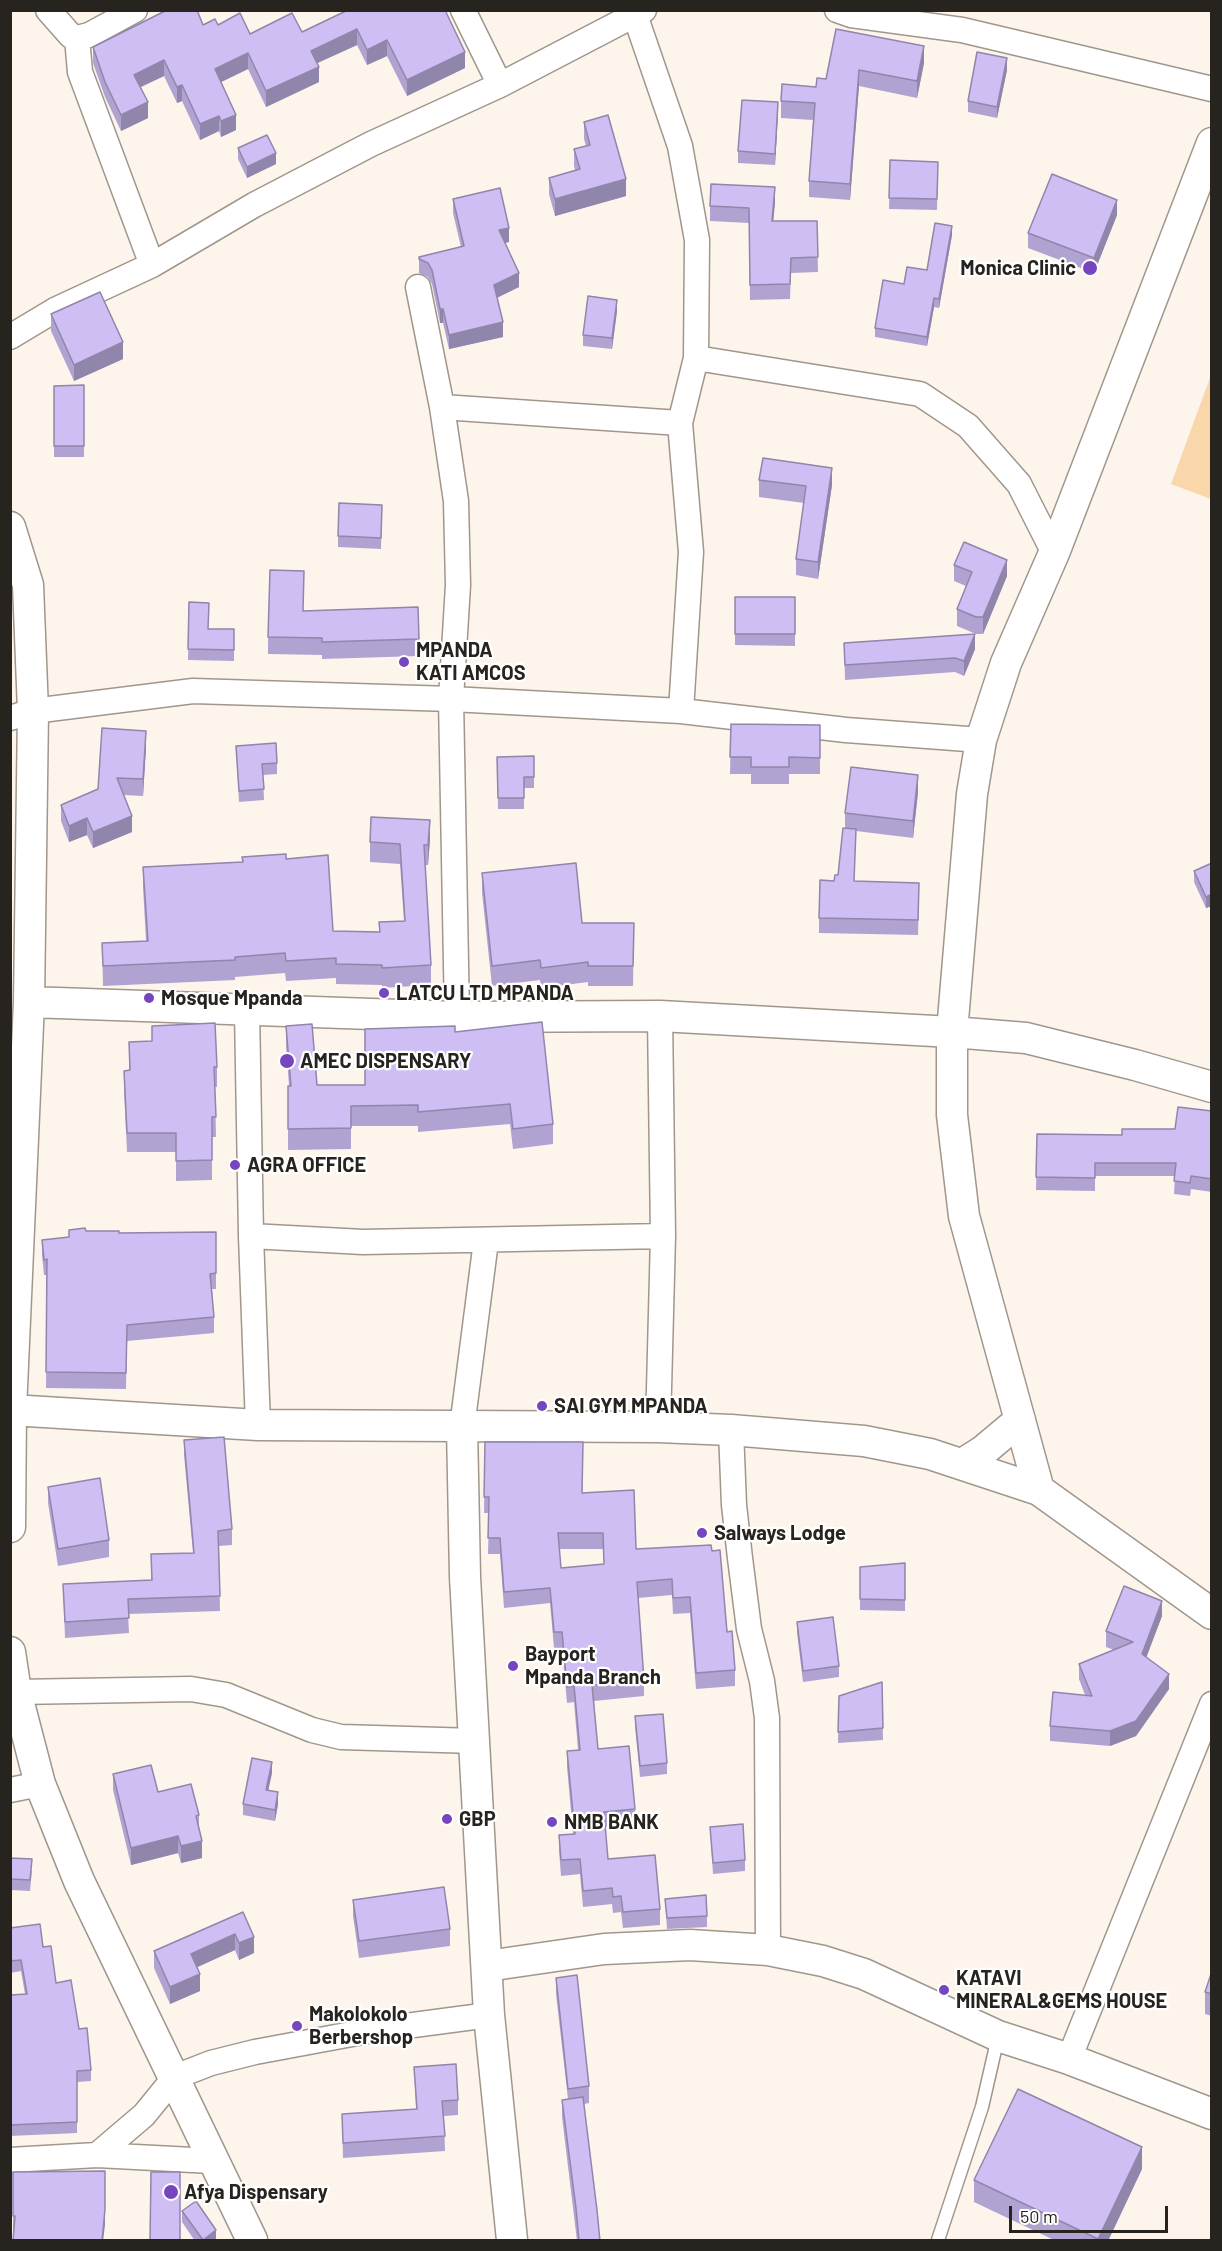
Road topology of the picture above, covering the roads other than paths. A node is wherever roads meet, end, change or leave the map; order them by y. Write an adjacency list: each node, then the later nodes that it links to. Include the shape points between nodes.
1 (48, 10): 6 (street)
2 (135, 10): 6 (street)
3 (463, 10): 7 (street)
4 (837, 10): 8 (street, via 962,30)
5 (640, 13): 7 (street); 13 (street, via 680,146 697,240)
6 (77, 38): 10 (street, via 80,72)
7 (500, 85): 10 (street, via 362,149 254,205)
8 (1212, 89)
9 (1212, 143): 17 (street)
10 (152, 265): 12 (street, via 55,310)
11 (418, 287): 14 (street)
12 (10, 337)
13 (696, 358): 15 (street); 17 (street, via 920,394 968,426 1019,484)
14 (442, 407): 15 (street); 18 (street, via 456,501 458,585)
15 (680, 423): 19 (street, via 691,552)
16 (10, 527): 20 (street, via 28,585)
17 (1054, 554): 21 (street, via 1006,663)
18 (451, 699): 19 (street); 20 (street, via 193,692); 25 (street)
19 (681, 711): 21 (street, via 846,730)
20 (22, 715): 22 (street)
21 (981, 740): 26 (street, via 972,794)
22 (29, 1002): 23 (street); 31 (street)
23 (247, 1010): 25 (street); 28 (street)
24 (660, 1016): 25 (street); 26 (street); 29 (street)
25 (457, 1017)
26 (952, 1032): 27 (street, via 1026,1038); 32 (street, via 952,1115 964,1216)
27 (1212, 1087)
28 (251, 1236): 30 (street, via 363,1242); 33 (street)
29 (663, 1236): 30 (street); 35 (street)
30 (486, 1241): 34 (street)
31 (11, 1410): 33 (street); 37 (street)
32 (1020, 1420): 38 (street); 39 (street)
33 (258, 1425): 34 (street)
34 (462, 1427): 35 (street); 45 (street, via 465,1577)
35 (658, 1427): 36 (street)
36 (731, 1430): 38 (street, via 864,1441); 48 (street, via 740,1558 767,1718)
37 (11, 1449): 40 (street)
38 (963, 1463): 39 (street)
39 (1039, 1490): 41 (street)
40 (10, 1527)
41 (1212, 1614)
42 (10, 1652): 43 (street)
43 (13, 1699): 45 (street, via 191,1689 226,1695 312,1730 340,1737); 46 (street)
44 (1212, 1704): 52 (street)
45 (475, 1741): 49 (street)
46 (40, 1784): 47 (street); 53 (street, via 79,1881)
47 (10, 1790)
48 (768, 1950): 49 (street, via 690,1944 604,1949); 51 (street, via 864,1974)
49 (487, 1966): 50 (street)
50 (489, 2015): 53 (street, via 368,2031 255,2052); 59 (street)
51 (998, 2036): 52 (street); 60 (lane, via 982,2107)
52 (1069, 2059): 54 (street)
53 (175, 2077): 55 (street, via 144,2115); 57 (street)
54 (1212, 2114)
55 (97, 2155): 56 (street); 57 (street)
56 (10, 2160)
57 (212, 2161): 58 (street)
58 (252, 2241)
59 (512, 2241)
60 (938, 2241)

